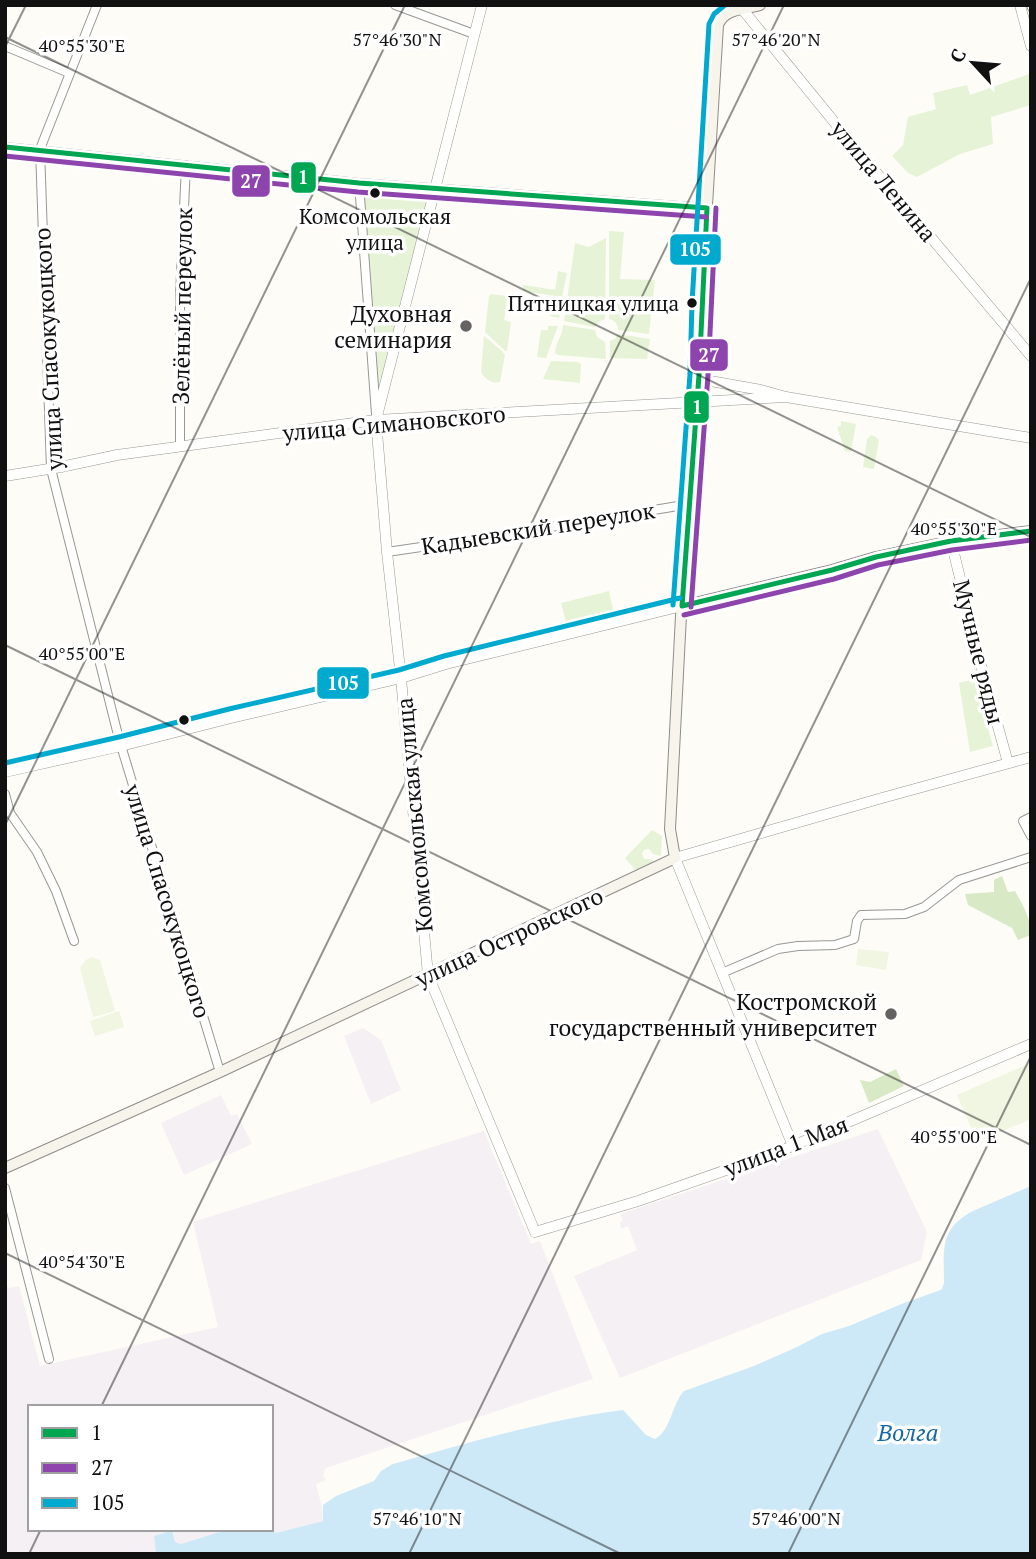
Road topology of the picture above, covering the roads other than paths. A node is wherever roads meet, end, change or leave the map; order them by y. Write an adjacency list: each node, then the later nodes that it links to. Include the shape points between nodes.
1 (97, 5): 10 (street)
2 (395, 5): 7 (street)
3 (482, 5): 7 (street, Комсомольская улица)
4 (760, 5): 6 (main road)
5 (1020, 5): 9 (street)
6 (741, 8): 16 (main road, via 728,12 718,26); 17 (street, улица Ленина)
7 (474, 34): 15 (street, Комсомольская улица)
8 (5, 46): 10 (street)
9 (1031, 46)
10 (69, 73): 12 (street)
11 (5, 147): 12 (street)
12 (40, 149): 13 (street); 24 (street, улица Спасокукоцкого)
13 (186, 165): 14 (street); 23 (street, Зелёный переулок)
14 (359, 183): 15 (street); 21 (street, Комсомольская улица)
15 (435, 189): 16 (street); 21 (street, Комсомольская улица)
16 (706, 208): 18 (main road)
17 (1031, 356)
18 (699, 379): 19 (street, улица Симановского); 20 (main road)
19 (786, 397): 20 (street, улица Симановского); 22 (street, улица Симановского)
20 (696, 402): 21 (street, улица Симановского); 26 (main road)
21 (376, 420): 23 (street, улица Симановского); 29 (street, Комсомольская улица)
22 (1031, 438)
23 (180, 447): 24 (street, улица Симановского)
24 (51, 469): 25 (street, улица Симановского); 32 (street, улица Спасокукоцкого)
25 (5, 477)
26 (690, 504): 29 (street, Кадыевский переулок); 30 (main road)
27 (1031, 531): 28 (main road)
28 (951, 541): 30 (main road); 34 (street, Мучные ряды)
29 (387, 552): 31 (street, Комсомольская улица)
30 (682, 606): 31 (street); 40 (main road, via 670,829)
31 (401, 678): 32 (street); 43 (street, Комсомольская улица)
32 (121, 746): 35 (street); 45 (street, улица Спасокукоцкого)
33 (1031, 757): 34 (street, улица Островского)
34 (1008, 763): 40 (street, улица Островского)
35 (5, 772)
36 (5, 794): 41 (street, via 10,813 56,891)
37 (1027, 819): 38 (street)
38 (1031, 836)
39 (1031, 857): 42 (street, via 960,880 924,907 905,914 861,915 854,939 778,949)
40 (675, 858): 42 (street); 43 (main road, улица Островского)
41 (74, 941)
42 (722, 972): 46 (street)
43 (428, 975): 45 (main road, улица Островского); 49 (street, Комсомольская улица)
44 (1031, 1044): 46 (street, улица 1 Мая)
45 (220, 1072): 47 (main road, улица Островского)
46 (793, 1146): 49 (street, улица 1 Мая)
47 (5, 1168)
48 (5, 1188): 50 (street)
49 (535, 1232)
50 (48, 1359)

